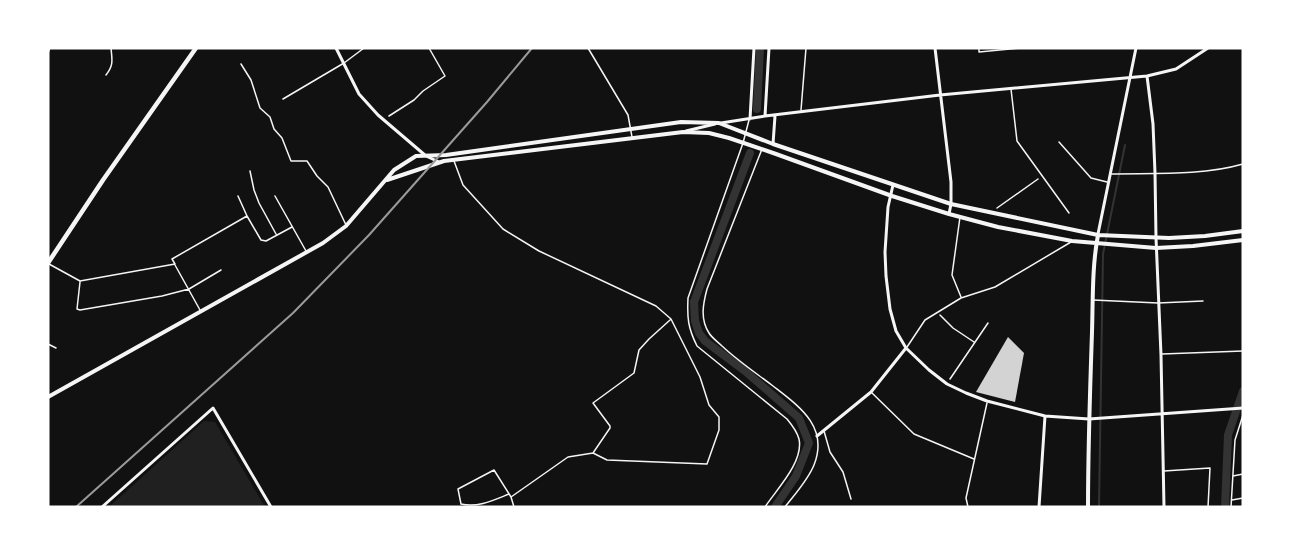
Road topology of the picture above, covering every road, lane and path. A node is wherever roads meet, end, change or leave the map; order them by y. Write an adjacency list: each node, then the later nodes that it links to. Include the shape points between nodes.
1 (111, 48): 17 (lane, via 111,68)
2 (196, 48): 68 (main road)
3 (336, 48): 15 (street)
4 (364, 48): 15 (lane)
5 (429, 48): 27 (path, via 445,75)
6 (588, 48): 29 (lane, via 628,115)
7 (754, 48): 26 (street)
8 (769, 48): 25 (street)
9 (806, 48): 23 (lane)
10 (935, 48): 21 (street)
11 (979, 48): 12 (path, via 979,52)
12 (1021, 48)
13 (1136, 48): 19 (street)
14 (1208, 48): 18 (street, via 1176,69)
15 (344, 63): 22 (lane); 27 (street, via 359,94)
16 (241, 64): 57 (lane, via 260,108 270,117 291,161 307,160 328,187)
17 (106, 75)
18 (1147, 76): 19 (street); 42 (street)
19 (1131, 77): 20 (street); 43 (street)
20 (1011, 88): 21 (street); 44 (lane, via 1017,141)
21 (940, 95): 23 (street); 51 (street)
22 (283, 99)
23 (800, 112): 24 (street)
24 (776, 115): 25 (street); 35 (street)
25 (765, 116): 26 (street)
26 (750, 119): 28 (street); 31 (lane)
27 (384, 120): 37 (street)
28 (719, 123): 29 (street); 30 (street); 31 (street)
29 (631, 129): 32 (lane); 37 (street)
30 (683, 132): 32 (street); 34 (street, via 708,133)
31 (746, 134): 34 (lane); 35 (street)
32 (632, 138): 38 (street)
33 (1059, 142): 46 (lane, via 1091,178)
34 (743, 143): 36 (street); 111 (lane, via 688,298 687,316 697,346 787,419 796,431 800,442 795,464)
35 (773, 144): 47 (street)
36 (762, 149): 48 (street); 97 (lane, via 706,288 704,320 709,334 727,351 799,406 813,423)
37 (426, 156): 39 (street); 45 (street, via 416,156)
38 (454, 160): 39 (street); 79 (lane, via 463,185 503,229 539,251 656,306)
39 (442, 161): 45 (street)
40 (1243, 164): 42 (lane, via 1191,173)
41 (250, 171): 60 (lane, via 259,203)
42 (1155, 173): 43 (lane); 62 (street)
43 (1111, 174): 46 (street)
44 (1043, 175): 52 (path); 53 (lane)
45 (386, 180): 57 (street)
46 (1108, 182): 61 (street)
47 (893, 185): 48 (street); 51 (street)
48 (892, 195): 54 (street); 84 (street, via 888,207 886,276 896,331)
49 (238, 196): 55 (lane)
50 (275, 196): 58 (lane)
51 (951, 204): 52 (street); 54 (street)
52 (990, 213): 61 (street)
53 (1069, 213)
54 (949, 214): 56 (street)
55 (247, 216): 60 (lane, via 261,240); 69 (lane, via 172,259)
56 (960, 216): 64 (street, via 998,228); 73 (lane, via 952,275)
57 (346, 226): 67 (street)
58 (292, 227): 60 (lane); 67 (lane)
59 (1243, 231): 62 (street)
60 (277, 235)
61 (1098, 235): 62 (street); 65 (street)
62 (1156, 238): 66 (street)
63 (1243, 240): 66 (street)
64 (1072, 241): 65 (street); 73 (lane, via 995,287)
65 (1096, 244): 66 (street); 74 (street)
66 (1156, 248): 76 (street)
67 (307, 252): 77 (street)
68 (48, 263): 71 (lane)
69 (175, 264): 71 (lane); 72 (lane)
70 (221, 270): 72 (lane)
71 (80, 281): 72 (lane, via 80,310)
72 (189, 289): 77 (lane)
73 (961, 298): 78 (lane)
74 (1093, 300): 76 (lane); 95 (street)
75 (1203, 301): 76 (lane)
76 (1158, 303): 86 (street)
77 (200, 310): 89 (street)
78 (938, 312): 81 (path); 84 (lane, via 925,320)
79 (671, 319): 98 (lane, via 639,350 634,373 593,403 610,428); 98 (lane, via 700,377 709,405 719,417 719,430 707,464 607,460)
80 (988, 323): 81 (path)
81 (975, 342): 87 (path)
82 (48, 344): 83 (lane)
83 (56, 348)
84 (906, 348): 87 (street); 88 (street)
85 (1243, 351): 86 (lane)
86 (1161, 354): 92 (street)
87 (947, 384): 90 (street)
88 (871, 392): 96 (street); 99 (lane, via 914,434)
89 (48, 397)
90 (987, 401): 94 (street); 99 (lane)
91 (1243, 408): 92 (street)
92 (1162, 413): 95 (street); 100 (street)
93 (1243, 415): 102 (lane, via 1235,440)
94 (1045, 416): 95 (street); 114 (street)
95 (1089, 419): 115 (street)
96 (824, 430): 97 (street); 106 (lane)
97 (817, 436): 112 (lane, via 814,465)
98 (592, 453): 104 (lane, via 568,458)
99 (974, 459): 113 (lane, via 966,498)
100 (1163, 471): 116 (street); 117 (lane, via 1210,468)
101 (1243, 474): 102 (lane)
102 (1233, 476): 107 (lane)
103 (509, 494): 103 (lane, via 494,470 458,489 461,504 469,506); 104 (lane)
104 (511, 498): 110 (lane)
105 (1243, 498): 107 (lane)
106 (851, 499)
107 (1231, 500): 118 (lane)
108 (102, 507): 109 (street, via 213,408)
109 (271, 507)
110 (514, 507)
111 (765, 507)
112 (785, 507)
113 (968, 507)
114 (1039, 507)
115 (1088, 507)
116 (1164, 507)
117 (1208, 507)
118 (1231, 507)

